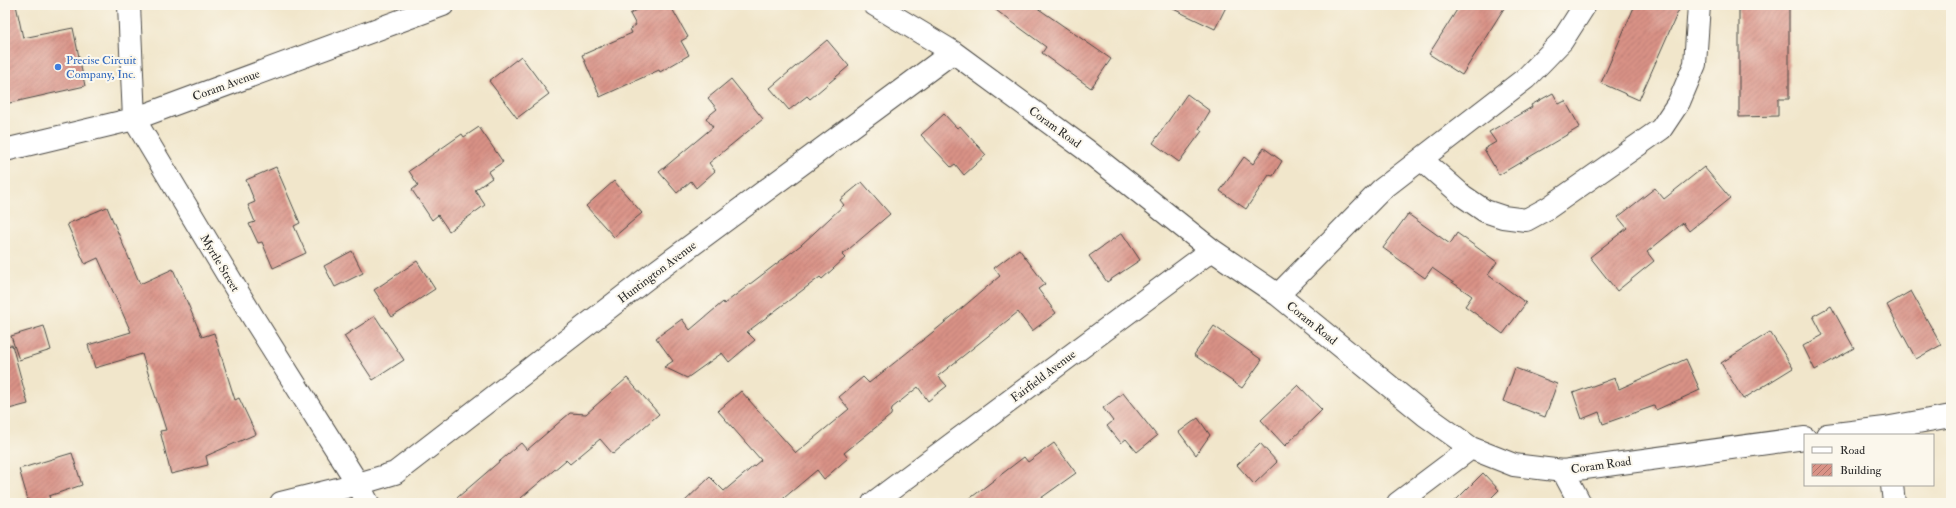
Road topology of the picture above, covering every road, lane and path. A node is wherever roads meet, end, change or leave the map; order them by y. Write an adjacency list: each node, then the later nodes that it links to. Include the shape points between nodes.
1 (129, 5): 7 (street, Myrtle Street)
2 (443, 5): 7 (street, Coram Avenue)
3 (875, 5): 6 (street, Coram Road)
4 (1585, 5): 9 (street, via 1562,41 1526,78)
5 (1699, 5): 9 (street, via 1695,64 1679,102 1661,129 1548,208 1526,220 1503,217 1485,211 1463,196)
6 (953, 52): 10 (street, Coram Road, via 1085,149); 19 (street, Huntington Avenue, via 650,276 395,473)
7 (134, 119): 8 (street, Coram Avenue); 19 (street, Myrtle Street)
8 (5, 150)
9 (1420, 159): 11 (street, via 1381,190)
10 (1212, 250): 11 (street, Coram Road); 21 (street, Fairfield Avenue)
11 (1278, 295): 16 (street, Coram Road, via 1425,416)
12 (1951, 416): 13 (street)
13 (1885, 432): 14 (street)
14 (1846, 434)
15 (1804, 438): 17 (street, Coram Road)
16 (1471, 448): 17 (street, Coram Road, via 1514,465); 22 (street)
17 (1563, 471): 23 (street)
18 (1892, 486): 24 (street)
19 (363, 494): 20 (street, Huntington Avenue)
20 (281, 503)
21 (873, 503)
22 (1398, 503)
23 (1580, 503)
24 (1894, 503)

